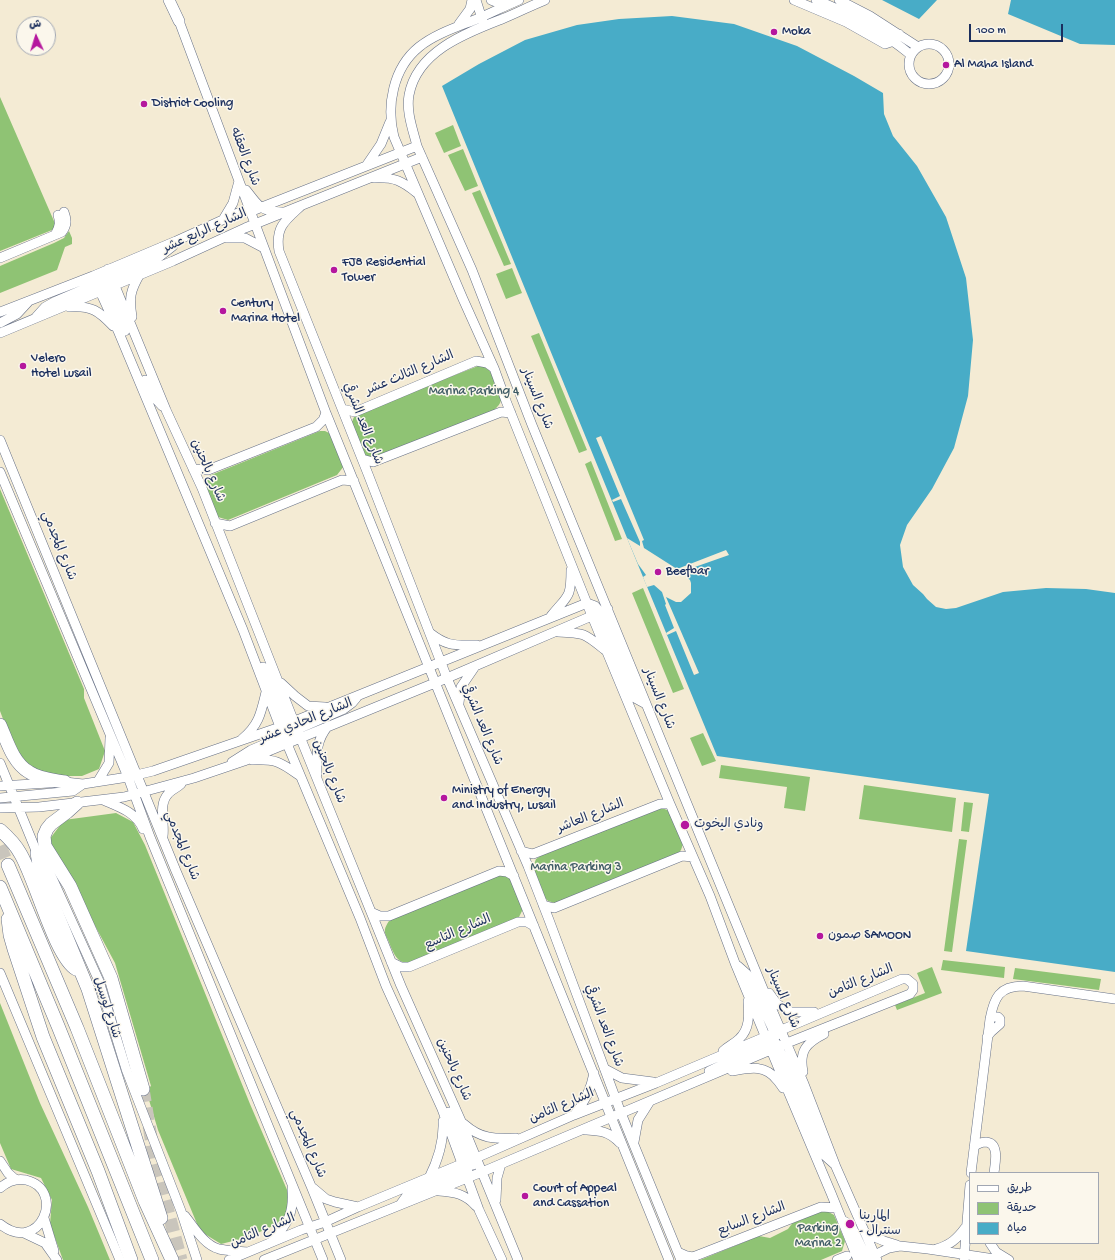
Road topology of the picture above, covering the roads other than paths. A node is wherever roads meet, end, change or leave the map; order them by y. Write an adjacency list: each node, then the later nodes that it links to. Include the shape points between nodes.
1 (169, 0): 13 (main road)
2 (174, 0): 13 (main road)
3 (472, 0): 14 (street, via 470,9)
4 (476, 0): 12 (street)
5 (482, 0): 12 (street)
6 (491, 0): 7 (street, via 501,4)
7 (518, 0): 12 (street)
8 (544, 0): 12 (street)
9 (794, 0): 15 (street, via 846,22 885,44)
10 (816, 0): 15 (street)
11 (839, 0): 15 (street, via 870,16)
12 (486, 20): 14 (street); 19 (street, شارع السينار, via 437,52 416,77 409,96 409,106)
13 (179, 21): 25 (street, شارع العقله)
14 (456, 27): 18 (street, via 427,41 406,61 394,84)
15 (896, 37): 16 (street); 17 (street)
16 (918, 48): 17 (street); 17 (street, via 931,44 946,53 949,61 944,77 931,83 918,80 910,68)
17 (911, 55)
18 (390, 120): 20 (street, شارع السينار); 23 (street, via 381,144)
19 (417, 146): 20 (street, الشارع الرابع عشر); 21 (street, شارع السينار)
20 (400, 153): 22 (street, شارع السينار); 23 (street, الشارع الرابع عشر)
21 (422, 157): 22 (street, الشارع الرابع عشر); 76 (street, شارع السينار, via 472,270 532,424)
22 (405, 163): 24 (street, الشارع الرابع عشر); 26 (street, شارع السينار)
23 (365, 166): 28 (street, الشارع الرابع عشر, via 293,195)
24 (369, 178): 26 (street, via 396,179); 27 (street, الشارع الرابع عشر)
25 (239, 181): 28 (street); 29 (street, شارع العقله); 32 (street, via 233,203)
26 (418, 194): 47 (street, شارع السينار)
27 (302, 205): 30 (street, الشارع الرابع عشر); 51 (street, شارع العد الشرقي, via 282,224 278,234 279,250)
28 (265, 210): 29 (street, الشارع الرابع عشر); 30 (street); 33 (street)
29 (252, 211): 32 (street, الشارع الرابع عشر, via 240,212); 33 (street, شارع العد الشرقي)
30 (283, 212): 33 (street, الشارع الرابع عشر)
31 (61, 213): 36 (street, via 66,221 65,228 57,235)
32 (223, 219): 38 (street, الشارع الرابع عشر, via 176,241)
33 (259, 226): 34 (street, الشارع الرابع عشر); 35 (street, شارع العد الشرقي)
34 (216, 240): 35 (street, via 245,238); 37 (street, الشارع الرابع عشر)
35 (264, 248): 55 (street, شارع العد الشرقي)
36 (0, 258)
37 (140, 274): 38 (street, الشارع الرابع عشر); 44 (street, via 130,298)
38 (104, 282): 39 (street, الشارع الرابع عشر); 40 (street, الشارع الرابع عشر); 42 (street, via 54,302 45,307); 44 (street, شارع بالحنين); 46 (street, شارع بالحنين); 52 (street, via 152,396)
39 (30, 300): 41 (street, الشارع الرابع عشر); 43 (street, via 17,314)
40 (60, 309): 42 (street, الشارع الرابع عشر); 46 (street, via 78,306 92,308 103,315)
41 (0, 312)
42 (34, 319): 45 (street, الشارع الرابع عشر)
43 (0, 323)
44 (133, 328): 52 (street, شارع بالحنين)
45 (0, 333)
46 (119, 333): 78 (street, شارع بالحنين)
47 (484, 345): 48 (street, via 481,356); 49 (street, شارع السينار)
48 (476, 361): 49 (street, via 487,363); 53 (street, الشارع الثالث عشر)
49 (494, 368): 50 (street, شارع السينار)
50 (506, 402): 54 (street); 56 (street, شارع السينار)
51 (342, 409): 53 (street, الشارع الثالث عشر); 57 (street, شارع العد الشرقي)
52 (166, 410): 64 (street, شارع بالحنين)
53 (354, 412): 57 (street, الشارع الثالث عشر)
54 (501, 412): 56 (street); 62 (street)
55 (326, 413): 58 (street); 59 (street, شارع العد الشرقي)
56 (511, 413): 74 (street, شارع السينار)
57 (349, 425): 61 (street, شارع العد الشرقي)
58 (316, 427): 59 (street); 65 (street)
59 (334, 431): 63 (street, شارع العد الشرقي)
60 (0, 440): 101 (street, شارع المجدمي)
61 (362, 459): 62 (street); 67 (street, شارع العد الشرقي)
62 (373, 462): 67 (street)
63 (349, 468): 68 (street); 69 (street, شارع العد الشرقي)
64 (193, 469): 65 (street); 70 (street, شارع بالحنين)
65 (208, 470): 70 (street)
66 (0, 472): 96 (street, شارع المجدمي)
67 (368, 474): 80 (street, شارع العد الشرقي)
68 (342, 480): 69 (street); 72 (street)
69 (354, 481): 84 (street, شارع العد الشرقي)
70 (202, 488): 71 (street, شارع بالحنين)
71 (215, 523): 72 (street); 73 (street, شارع بالحنين)
72 (230, 526): 73 (street)
73 (223, 543): 87 (street, شارع بالحنين)
74 (571, 565): 75 (street, شارع السينار); 77 (street, via 569,595)
75 (587, 603): 76 (street, via 595,606); 77 (street, الشارع الحادي عشر)
76 (600, 613): 79 (street, الشارع الحادي عشر); 82 (street, شارع السينار); 155 (street, شارع السينار, via 635,698 646,704)
77 (550, 618): 81 (street, الشارع الحادي عشر)
78 (243, 630): 89 (street, شارع بالحنين); 95 (street, via 262,665)
79 (554, 632): 82 (street, via 584,634); 85 (street, الشارع الحادي عشر)
80 (430, 633): 81 (street, via 449,644); 83 (street, شارع العد الشرقي)
81 (484, 644): 83 (street, الشارع الحادي عشر)
82 (606, 651): 111 (street, شارع السينار)
83 (441, 662): 84 (street, الشارع الحادي عشر); 86 (street, شارع العد الشرقي)
84 (430, 666): 88 (street, شارع العد الشرقي); 90 (street, الشارع الحادي عشر)
85 (475, 666): 86 (street, الشارع الحادي عشر); 92 (street, via 461,687)
86 (447, 678): 88 (street, الشارع الحادي عشر); 92 (street, شارع العد الشرقي)
87 (278, 681): 91 (street, via 308,706); 95 (street, شارع بالحنين)
88 (436, 683): 94 (street, الشارع الحادي عشر); 131 (street, شارع العد الشرقي)
89 (266, 692): 95 (street, شارع بالحنين); 97 (street, via 256,724)
90 (357, 696): 91 (street, الشارع الحادي عشر); 95 (street, via 344,709)
91 (329, 707): 95 (street, الشارع الحادي عشر)
92 (460, 708): 127 (street, شارع العد الشرقي)
93 (0, 725): 106 (highway, via 9,747 24,769 41,777)
94 (329, 726): 95 (street, الشارع الحادي عشر); 103 (street, via 318,744)
95 (290, 732): 97 (street, الشارع الحادي عشر); 98 (street, الشارع الحادي عشر); 100 (street, via 251,750); 102 (street, شارع بالحنين); 103 (street, شارع بالحنين)
96 (110, 733): 101 (street, شارع المجدمي); 104 (street, via 109,763)
97 (237, 743): 101 (street, الشارع الحادي عشر)
98 (244, 761): 100 (street, الشارع الحادي عشر); 102 (street, via 277,761)
99 (0, 763): 108 (street, شارع لوسيل)
100 (225, 768): 105 (street, الشارع الحادي عشر)
101 (133, 776): 104 (street, الشارع الحادي عشر); 110 (street, شارع المجدمي); 112 (street, شارع المجدمي)
102 (302, 777): 171 (street, شارع بالحنين, via 386,986)
103 (318, 780): 143 (street, شارع بالحنين)
104 (98, 781): 107 (street, الشارع الحادي عشر)
105 (184, 781): 110 (street, الشارع الحادي عشر); 124 (street, via 165,799)
106 (65, 782): 107 (street, الشارع الحادي عشر); 108 (street, الشارع الحادي عشر)
107 (83, 784): 113 (street, via 73,791)
108 (10, 785): 109 (street, الشارع الحادي عشر); 113 (street, شارع لوسيل)
109 (0, 786)
110 (145, 792): 112 (street, الشارع الحادي عشر); 124 (street, شارع المجدمي)
111 (665, 793): 118 (street); 119 (street, شارع السينار)
112 (134, 795): 115 (street, الشارع الحادي عشر); 123 (street, شارع المجدمي)
113 (14, 797): 114 (street); 120 (street, شارع لوسيل)
114 (0, 798)
115 (102, 799): 116 (street, الشارع الحادي عشر); 123 (street, via 128,811)
116 (77, 803): 120 (street, الشارع الحادي عشر); 169 (highway, via 47,829 44,836 45,846 70,886 111,978)
117 (0, 804): 120 (street)
118 (660, 804): 119 (street, الشارع العاشر); 130 (street, الشارع العاشر)
119 (670, 804): 126 (street, شارع السينار)
120 (19, 807): 121 (street, الشارع الحادي عشر); 128 (street, شارع لوسيل)
121 (0, 808)
122 (0, 830): 129 (highway)
123 (150, 837): 196 (street, شارع المجدمي)
124 (163, 837): 197 (street, شارع المجدمي)
125 (0, 843): 129 (highway)
126 (688, 845): 132 (street); 133 (street, شارع السينار)
127 (521, 851): 130 (street); 135 (street, شارع العد الشرقي)
128 (38, 853): 152 (highway, via 40,875); 208 (street, شارع لوسيل, via 99,981 126,1069)
129 (21, 854): 152 (highway, via 64,955 70,966)
130 (533, 854): 135 (street)
131 (506, 856): 136 (street); 137 (street, شارع العد الشرقي)
132 (682, 856): 133 (street); 141 (street)
133 (693, 857): 150 (street, شارع السينار)
134 (8, 866): 228 (highway, via 77,1028 145,1201)
135 (528, 866): 139 (street, شارع العد الشرقي)
136 (499, 871): 137 (street); 144 (street)
137 (514, 876): 140 (street, شارع العد الشرقي)
138 (0, 887): 142 (highway)
139 (543, 905): 141 (street); 145 (street, شارع العد الشرقي)
140 (527, 907): 146 (street, via 524,916); 147 (street, شارع العد الشرقي)
141 (554, 908): 145 (street)
142 (9, 909): 235 (highway, via 10,935 43,1037); 236 (highway)
143 (371, 912): 144 (street); 148 (street, شارع بالحنين)
144 (389, 916): 148 (street, via 383,922)
145 (549, 920): 163 (street, شارع العد الشرقي)
146 (518, 922): 147 (street, via 527,922); 151 (street, الشارع التاسع)
147 (534, 926): 165 (street, شارع العد الشرقي)
148 (380, 934): 149 (street, شارع بالحنين)
149 (391, 962): 151 (street, via 401,967); 154 (street, شارع بالحنين)
150 (736, 964): 156 (street, شارع السينار); 161 (street, via 747,974)
151 (409, 967): 154 (street, via 403,975)
152 (81, 972): 228 (highway, via 166,1232)
153 (0, 973): 234 (street)
154 (401, 986): 179 (street, شارع بالحنين)
155 (763, 989): 159 (street, via 777,1004 791,1012); 161 (street, شارع السينار)
156 (748, 993): 161 (street, شارع السينار); 162 (street, via 749,1014 746,1031)
157 (1115, 999): 181 (street, via 1023,986 1006,988 998,994 990,1019 998,1017 1000,1024 988,1037)
158 (845, 1003): 159 (street, الشارع الثامن); 160 (street, الشارع الثامن, via 902,979 907,979 913,984 910,994); 161 (street, via 829,1015)
159 (826, 1011): 161 (street, الشارع الثامن)
160 (831, 1026): 161 (street, الشارع الثامن); 167 (street, via 803,1052 801,1065)
161 (776, 1040): 162 (street, الشارع الثامن); 164 (street, الشارع الثامن); 167 (street, شارع السينار); 168 (street, via 710,1070); 170 (street, شارع السينار); 190 (street, via 824,1155)
162 (717, 1057): 166 (street, الشارع الثامن)
163 (605, 1069): 166 (street, via 622,1078); 172 (street, شارع العد الشرقي)
164 (721, 1072): 168 (street, الشارع الثامن); 170 (street, via 763,1069 774,1076)
165 (594, 1073): 173 (street, شارع العد الشرقي); 177 (street, via 591,1088)
166 (656, 1083): 172 (street, الشارع الثامن)
167 (804, 1084): 190 (street, شارع السينار)
168 (687, 1086): 174 (street, الشارع الثامن)
169 (143, 1089)
170 (788, 1091): 200 (street, شارع السينار)
171 (435, 1095): 175 (street, شارع بالحنين); 191 (street, via 442,1097)
172 (616, 1098): 173 (street, الشارع الثامن); 176 (street, شارع العد الشرقي)
173 (606, 1102): 177 (street, الشارع الثامن); 178 (street, شارع العد الشرقي)
174 (650, 1102): 176 (street, الشارع الثامن); 185 (street, via 638,1120)
175 (442, 1109): 191 (street, شارع بالحنين); 194 (street, via 442,1144)
176 (621, 1113): 178 (street, الشارع الثامن); 185 (street, شارع العد الشرقي)
177 (574, 1115): 180 (street, الشارع الثامن)
178 (612, 1117): 182 (street, الشارع الثامن); 186 (street, شارع العد الشرقي)
179 (461, 1122): 183 (street, via 472,1132 482,1136); 191 (street, شارع بالحنين)
180 (547, 1127): 183 (street, الشارع الثامن); 191 (street, via 541,1136)
181 (977, 1128): 184 (street); 187 (street)
182 (583, 1130): 186 (street, via 605,1132); 189 (street, الشارع الثامن)
183 (522, 1138): 191 (street, الشارع الثامن)
184 (986, 1142): 187 (street, via 980,1142); 193 (street, via 991,1143 996,1152)
185 (634, 1143): 225 (street, شارع العد الشرقي)
186 (621, 1144): 230 (street, شارع العد الشرقي)
187 (974, 1147): 192 (street)
188 (0, 1162): 195 (street); 198 (street)
189 (501, 1164): 191 (street, الشارع الثامن); 203 (street, via 497,1178)
190 (836, 1167): 216 (street, شارع السينار)
191 (472, 1168): 194 (street, الشارع الثامن); 199 (street, الشارع الثامن); 202 (street, via 408,1194); 203 (street, شارع بالحنين); 207 (street, شارع بالحنين); 213 (street, via 495,1216)
192 (971, 1172)
193 (994, 1172)
194 (429, 1178): 204 (street, الشارع الثامن)
195 (16, 1180): 198 (street); 209 (street, via 30,1182 42,1191 47,1204)
196 (291, 1183): 212 (street, شارع المجدمي); 219 (street, via 290,1217)
197 (311, 1186): 204 (street, via 326,1199); 210 (street, شارع المجدمي)
198 (1, 1187)
199 (436, 1191): 202 (street, الشارع الثامن); 207 (street, via 469,1198)
200 (831, 1193): 205 (street); 206 (street, شارع السينار)
201 (969, 1195): 214 (street)
202 (400, 1206): 217 (street, الشارع الثامن)
203 (496, 1206): 213 (street, شارع بالحنين)
204 (358, 1207): 210 (street, الشارع الثامن)
205 (821, 1207): 206 (street, الشارع السابع); 229 (street, الشارع السابع)
206 (837, 1208): 231 (street, شارع السينار)
207 (479, 1210): 242 (street, شارع بالحنين)
208 (181, 1211): 224 (street, via 211,1246); 237 (street, شارع لوسيل)
209 (44, 1218): 215 (street, via 39,1225); 233 (street)
210 (325, 1222): 212 (street, الشارع الثامن); 217 (street, شارع المجدمي)
211 (0, 1224): 215 (street, via 7,1230)
212 (310, 1226): 218 (street, شارع المجدمي); 219 (street, الشارع الثامن)
213 (504, 1226): 243 (street, شارع بالحنين)
214 (966, 1226): 223 (street, via 954,1241); 227 (street)
215 (24, 1233): 233 (street, via 44,1243)
216 (865, 1233): 222 (street); 231 (street, شارع السينار)
217 (330, 1234): 218 (street, الشارع الثامن); 241 (street, شارع المجدمي)
218 (315, 1240): 239 (street, الشارع الثامن); 240 (street, شارع المجدمي)
219 (269, 1244): 224 (street, الشارع الثامن)
220 (986, 1244): 232 (street)
221 (991, 1244): 246 (street, via 996,1252)
222 (900, 1246): 223 (street); 231 (street, via 889,1248)
223 (934, 1250): 227 (street)
224 (249, 1252): 238 (street, الشارع الثامن)
225 (679, 1256): 229 (street, الشارع السابع)
226 (847, 1256): 244 (street)
227 (964, 1257): 232 (street)
228 (171, 1258)
229 (692, 1258)
230 (668, 1259)
231 (868, 1259)
232 (983, 1259): 245 (street)
233 (57, 1260)
234 (120, 1260)
235 (131, 1260)
236 (152, 1260)
237 (197, 1260)
238 (229, 1260)
239 (264, 1260)
240 (323, 1260)
241 (341, 1260)
242 (502, 1260)
243 (518, 1260)
244 (836, 1260)
245 (1001, 1260)
246 (1009, 1260)

